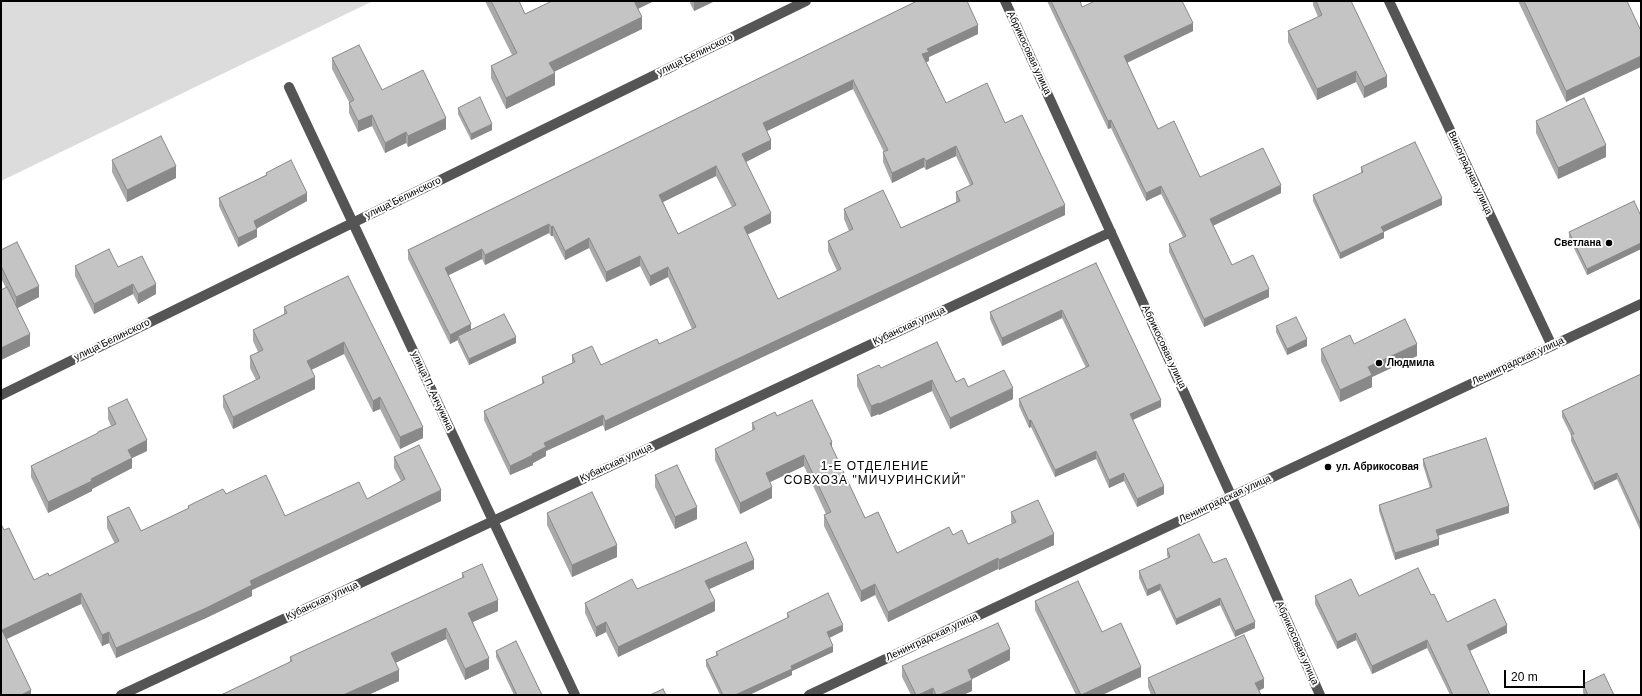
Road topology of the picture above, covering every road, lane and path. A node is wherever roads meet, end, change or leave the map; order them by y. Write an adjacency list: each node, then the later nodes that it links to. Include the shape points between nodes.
1 (806, 1): 5 (street, улица Белинского)
2 (1005, 1): 6 (street, Абрикосовая улица)
3 (1389, 1): 8 (street, Виноградная улица)
4 (288, 87): 5 (street, улица П. Анчукина)
5 (352, 222): 9 (street, улица Белинского); 11 (street, улица П. Анчукина)
6 (1111, 232): 10 (street, Абрикосовая улица); 11 (street, Кубанская улица)
7 (1641, 304): 8 (street, Ленинградская улица)
8 (1552, 346): 10 (street, Ленинградская улица)
9 (1, 395)
10 (1232, 496): 14 (street, Ленинградская улица); 15 (street, Абрикосовая улица)
11 (493, 521): 12 (street, Кубанская улица); 13 (street, улица П. Анчукина)
12 (121, 695)
13 (575, 695)
14 (809, 695)
15 (1320, 695)

